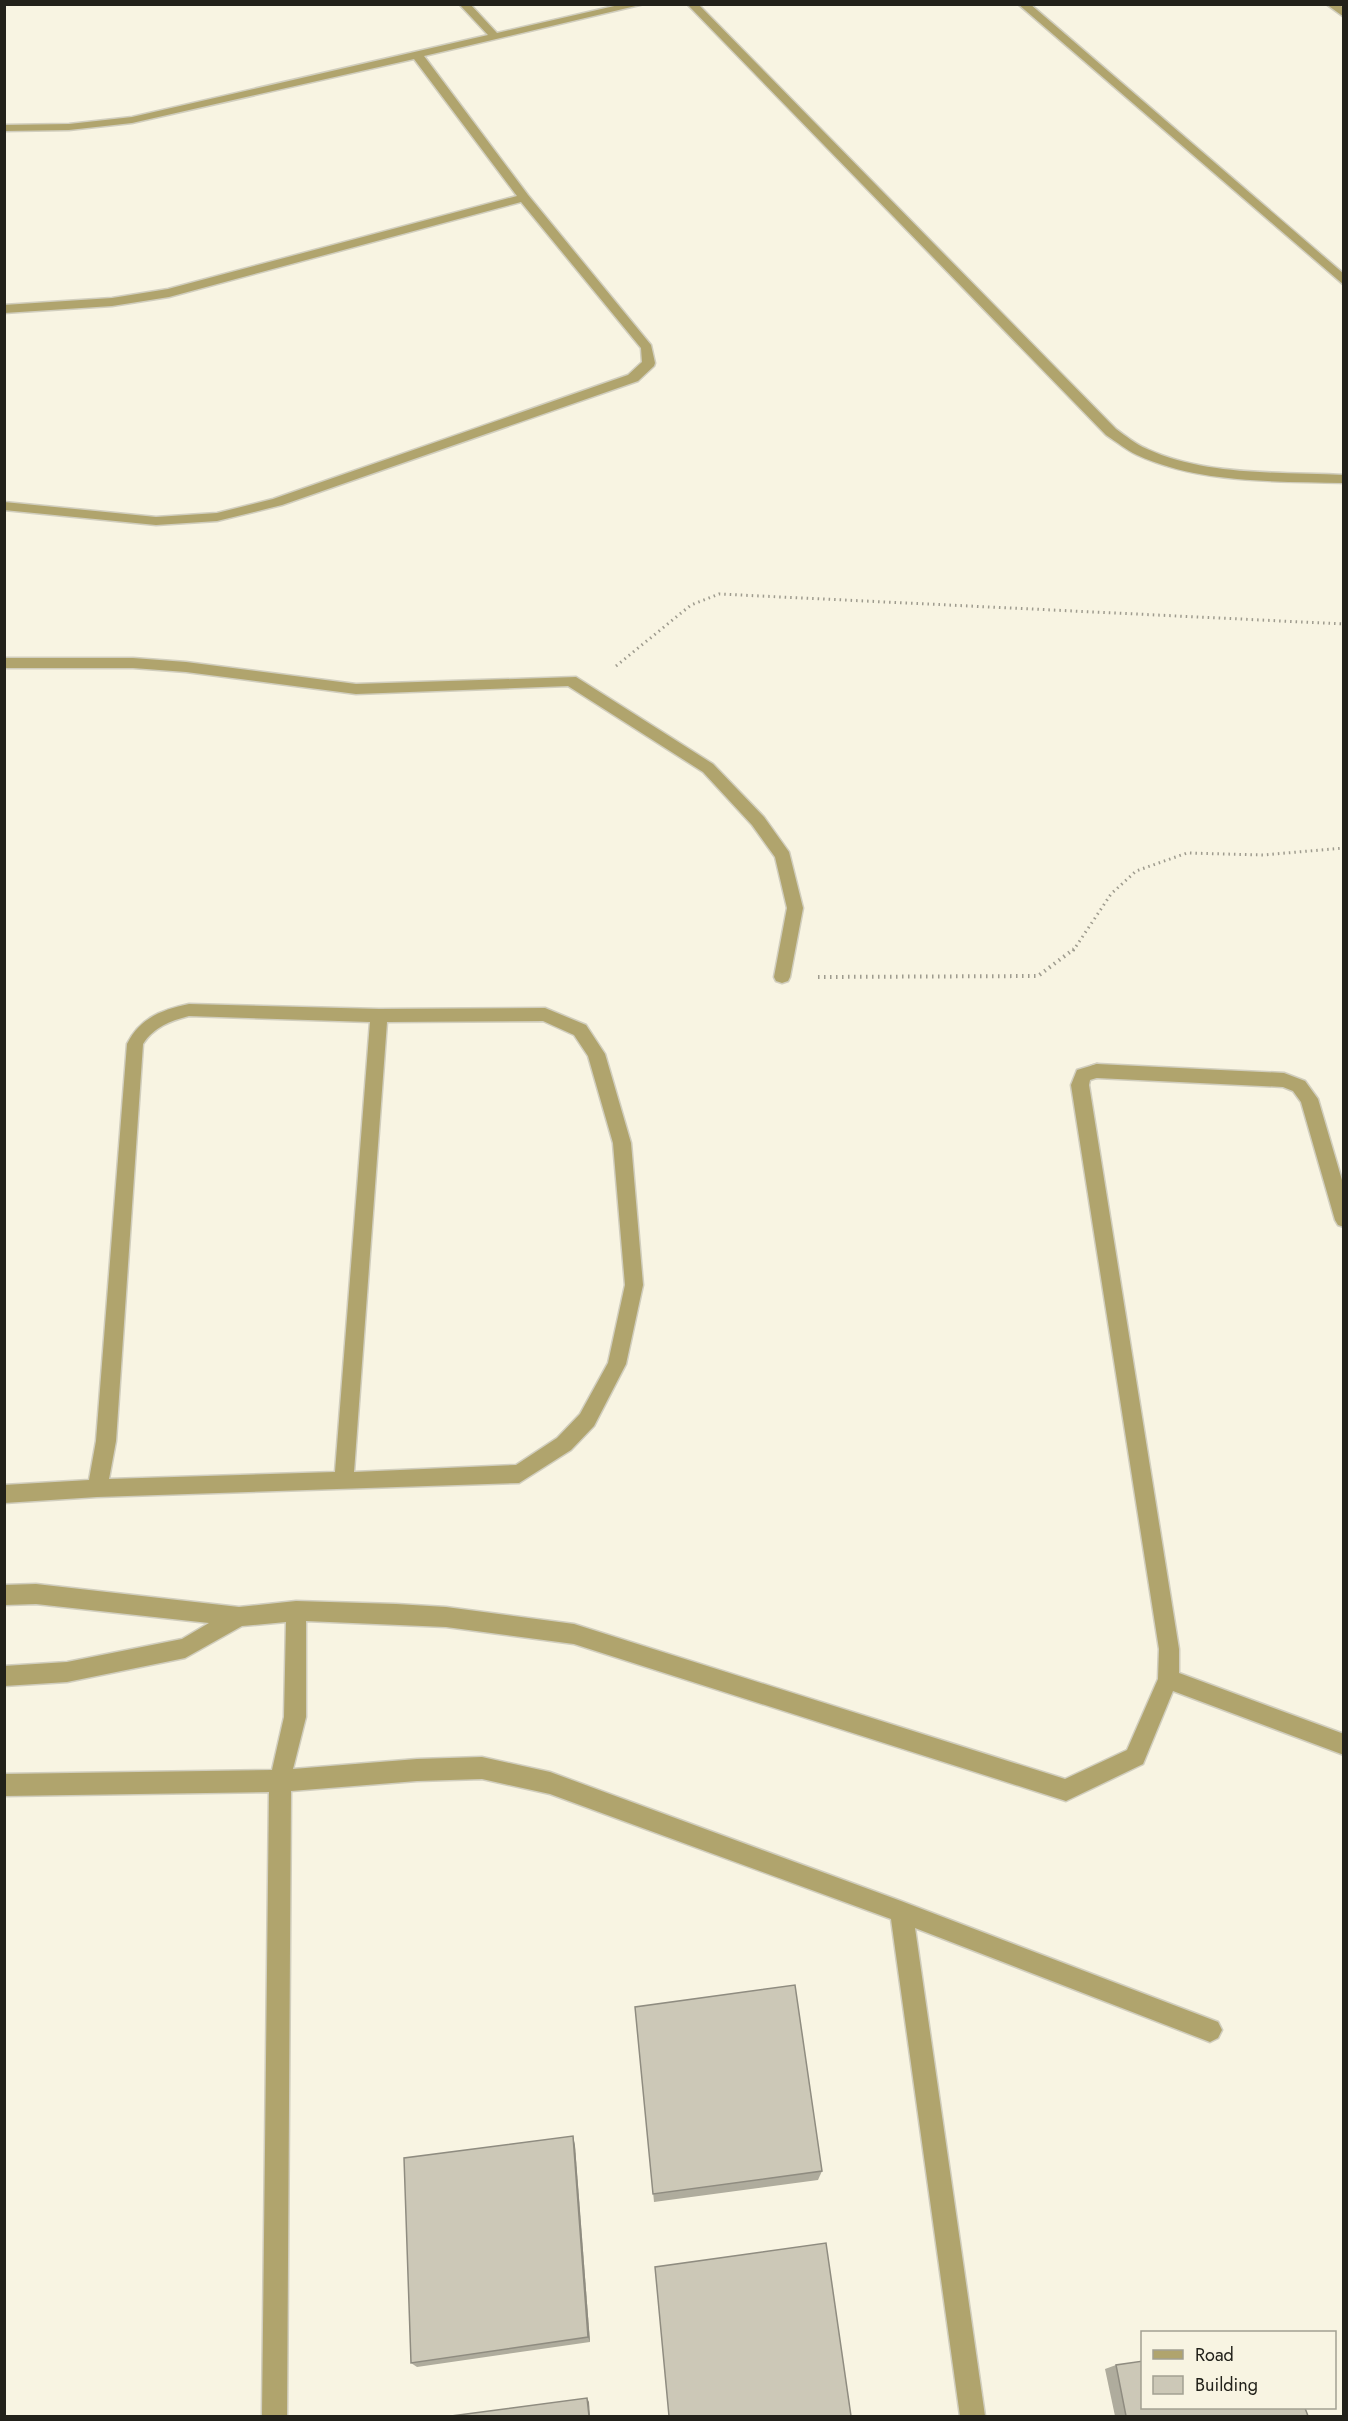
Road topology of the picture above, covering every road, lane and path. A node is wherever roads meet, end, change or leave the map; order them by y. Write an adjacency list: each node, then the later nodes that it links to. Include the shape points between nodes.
1 (464, 4): 7 (street)
2 (639, 4): 7 (street)
3 (693, 4): 13 (street, via 1111,432 1143,454 1188,468)
4 (1023, 4): 11 (street)
5 (1331, 4): 6 (street)
6 (1344, 14)
7 (495, 37): 8 (street)
8 (418, 56): 9 (street, via 132,120 69,127); 10 (street)
9 (4, 128)
10 (524, 198): 12 (street, via 169,293 112,302); 14 (street, via 647,348 649,363 633,378 277,502 217,517 156,521)
11 (1344, 281)
12 (4, 309)
13 (1344, 479)
14 (4, 506)
15 (1344, 624): 17 (path, via 719,594 691,605 619,665)
16 (4, 663): 17 (street, via 133,663 356,689)
17 (572, 681): 19 (street, via 708,768 758,821 783,856 795,908)
18 (1344, 848): 19 (path, via 1263,855 1187,853 1136,871 1111,894 1073,951 1038,975)
19 (782, 976)
20 (379, 1016): 22 (street); 22 (street, via 545,1014 580,1030 596,1054 622,1143 634,1284 617,1364 587,1420 564,1443 519,1474); 23 (street, via 189,1010 166,1015 140,1032 135,1044 106,1441)
21 (1344, 1220): 29 (street, via 1309,1100 1299,1086 1284,1080 1097,1071 1083,1075 1080,1085 1169,1649)
22 (344, 1481): 23 (street)
23 (97, 1488): 24 (street)
24 (4, 1494)
25 (4, 1595): 27 (street, via 36,1594)
26 (296, 1611): 27 (street); 29 (street, via 446,1617 574,1634 1066,1790 1135,1757); 31 (street, via 295,1717)
27 (239, 1617): 28 (street, via 185,1648 67,1672)
28 (4, 1676)
29 (1168, 1679): 30 (street)
30 (1344, 1745)
31 (280, 1780): 32 (street); 33 (street, via 482,1768 550,1783); 35 (street)
32 (4, 1785)
33 (901, 1912): 34 (street); 36 (street)
34 (1210, 2030)
35 (274, 2416)
36 (973, 2416)

